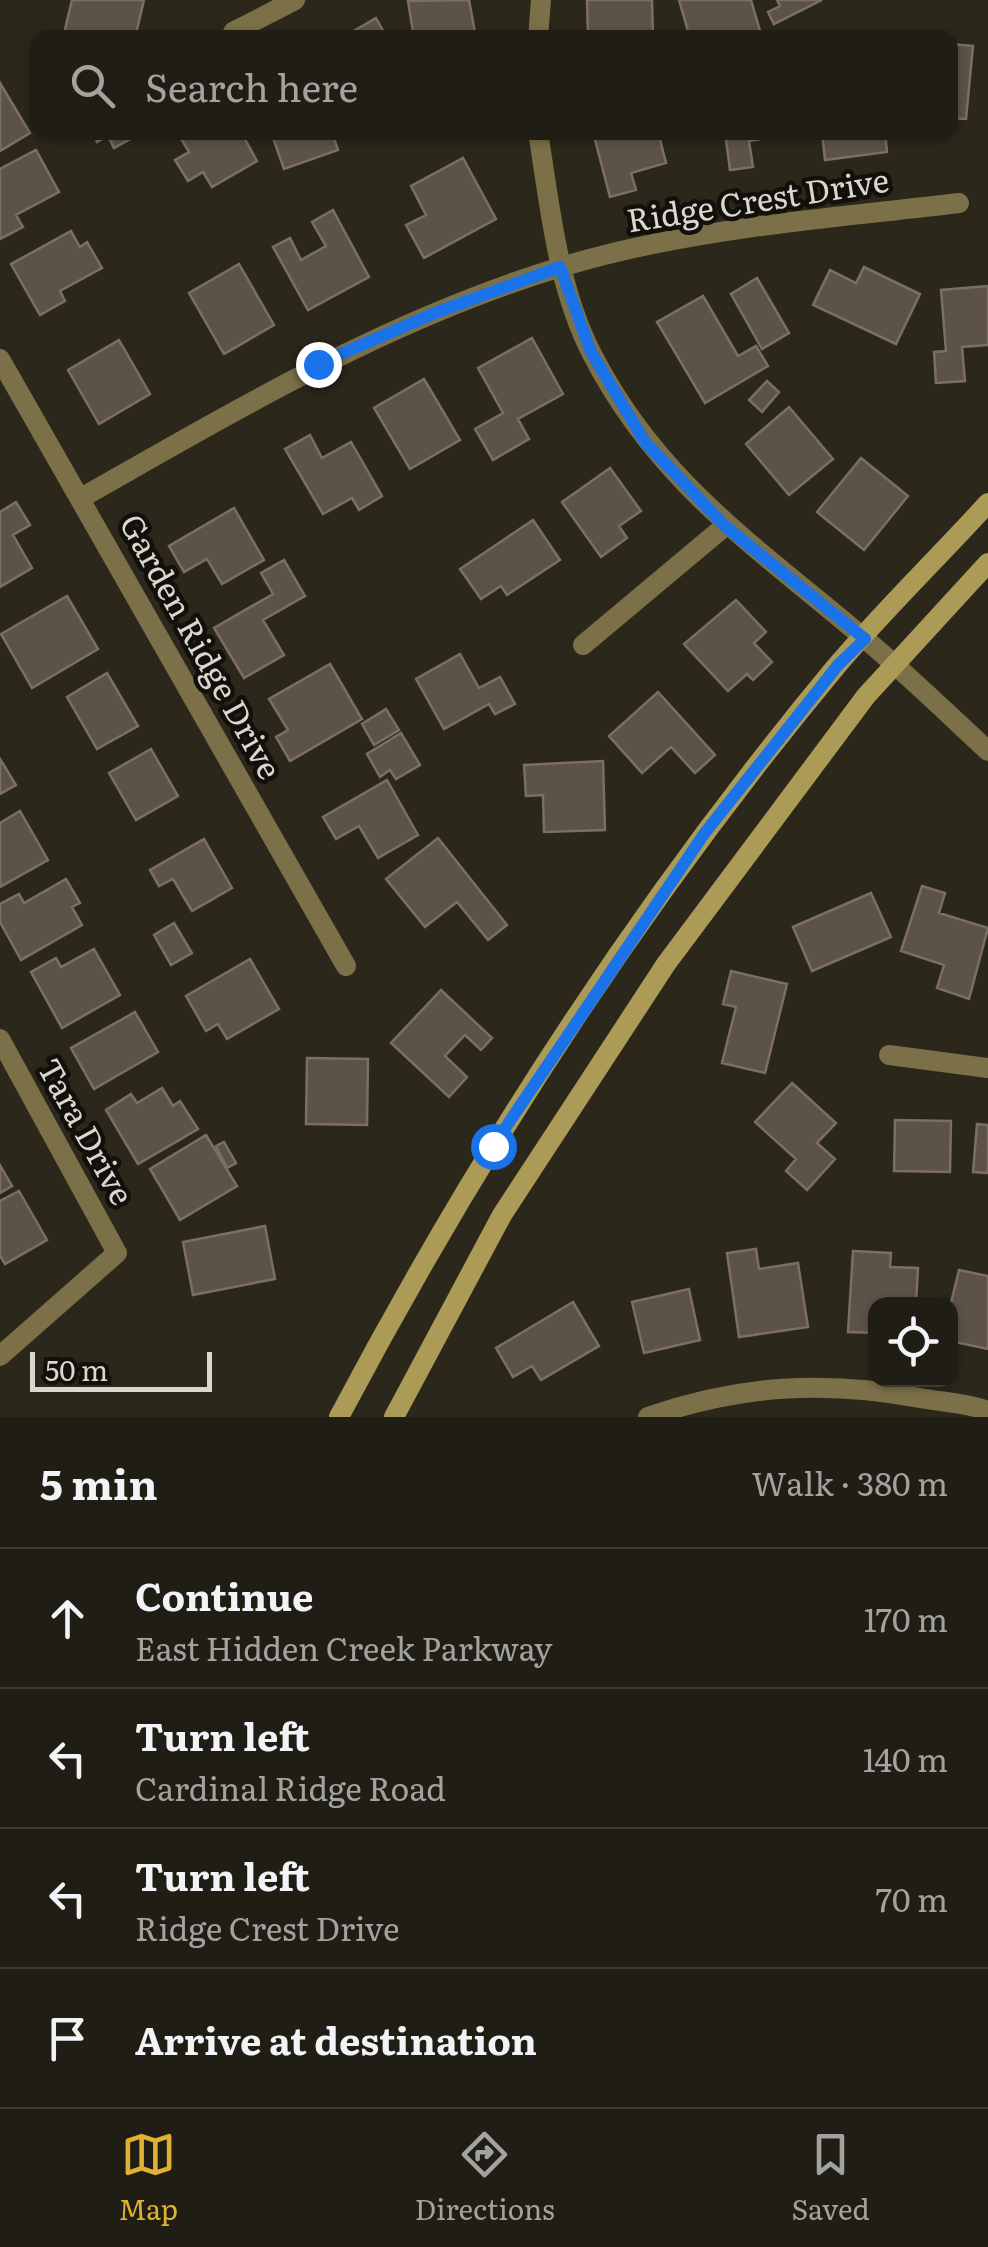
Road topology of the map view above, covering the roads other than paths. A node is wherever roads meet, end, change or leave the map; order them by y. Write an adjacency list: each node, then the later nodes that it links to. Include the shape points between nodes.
1 (295, 0): 3 (street)
2 (541, 0): 4 (street)
3 (237, 30)
4 (539, 30)
5 (539, 140): 7 (street)
6 (959, 203): 7 (street, Ridge Crest Drive, via 686,236)
7 (560, 267): 9 (street, Ridge Crest Drive, via 318,364); 11 (street, via 591,352 645,442)
8 (0, 359): 9 (street, Garden Ridge Drive)
9 (82, 498): 17 (street, Garden Ridge Drive)
10 (988, 503): 13 (main road)
11 (725, 526): 13 (street); 14 (street)
12 (988, 563): 15 (main road)
13 (865, 639): 15 (street); 23 (main road, via 704,834 515,1113)
14 (583, 645)
15 (894, 664): 16 (street); 24 (main road, via 666,964 502,1215)
16 (988, 751)
17 (346, 966)
18 (0, 1039): 21 (street, Tara Drive, via 117,1253)
19 (889, 1055): 20 (street)
20 (988, 1068)
21 (0, 1356)
22 (988, 1411): 25 (street, via 814,1385 735,1392)
23 (339, 1417)
24 (394, 1417)
25 (648, 1417)

